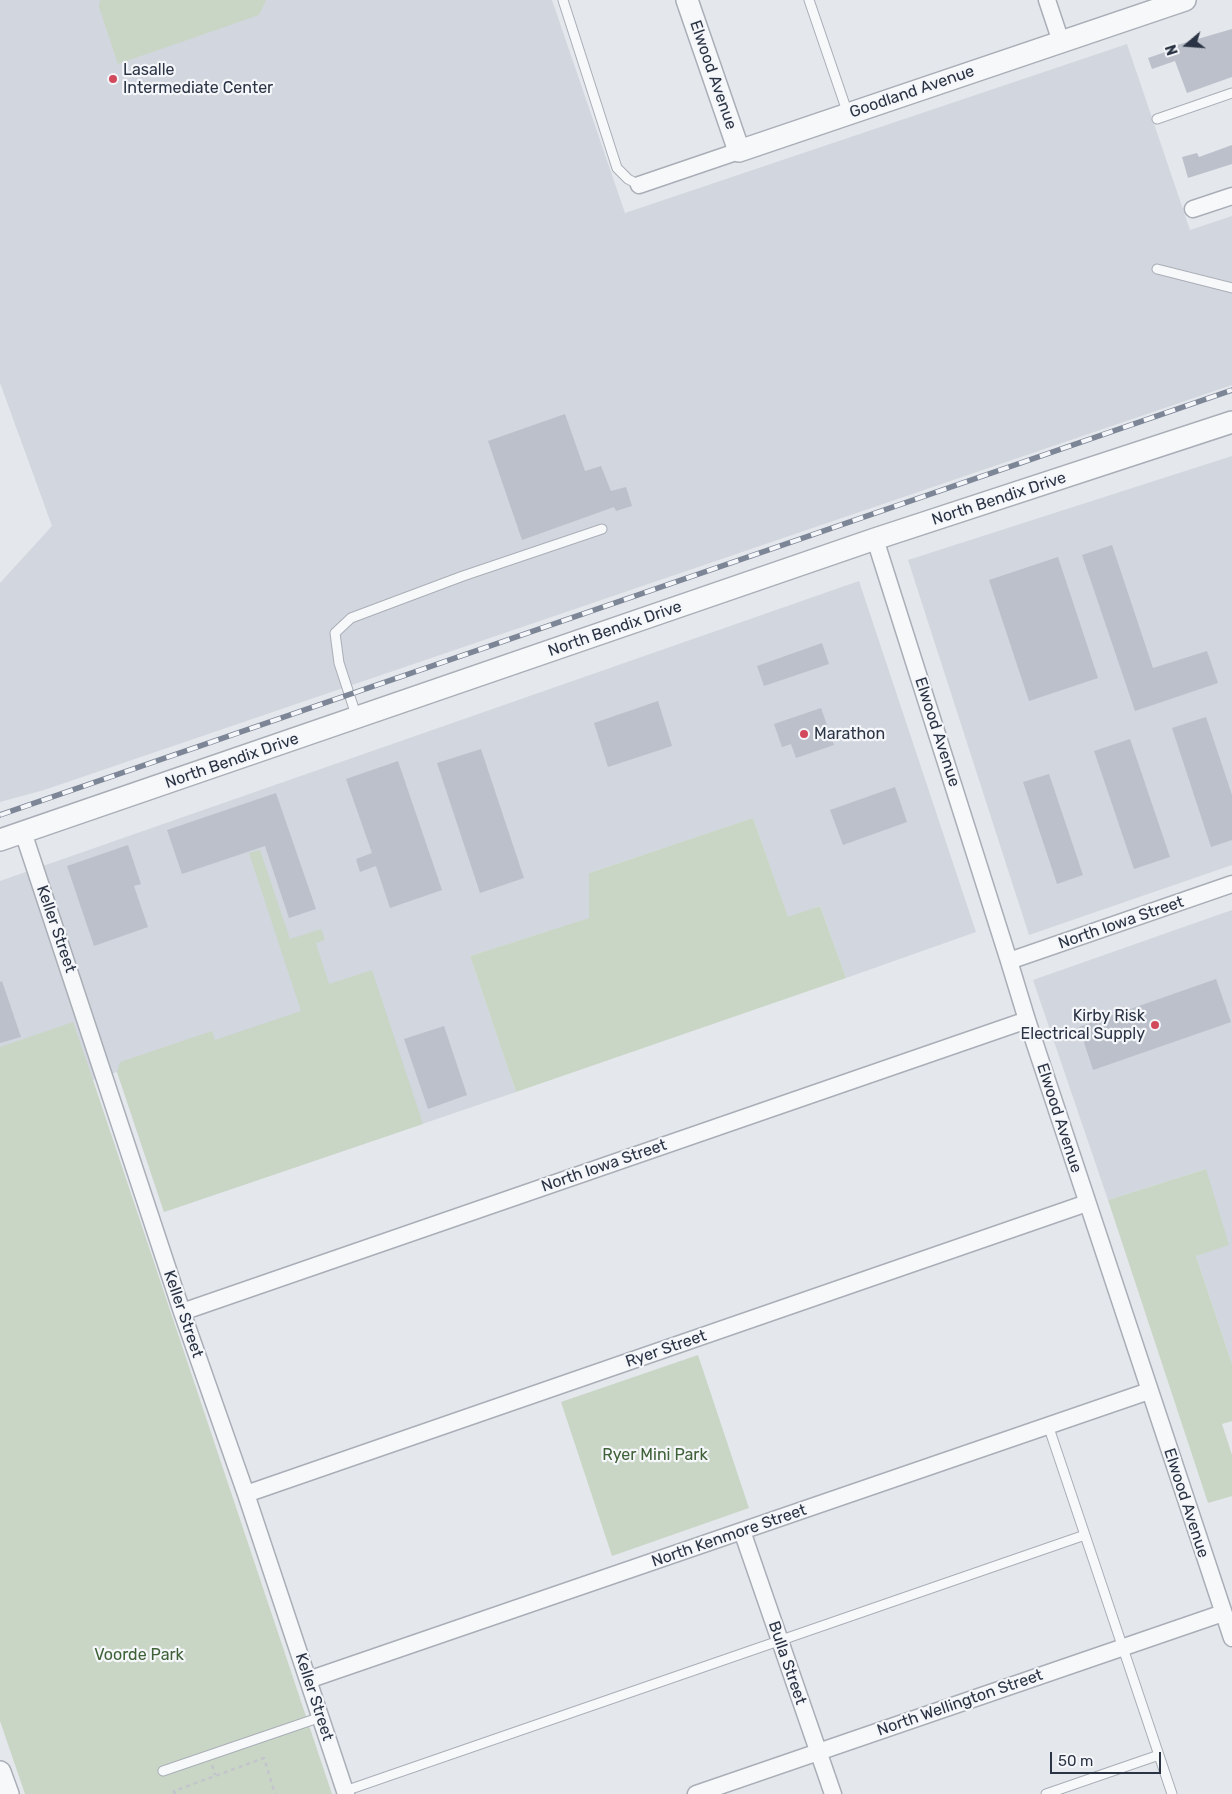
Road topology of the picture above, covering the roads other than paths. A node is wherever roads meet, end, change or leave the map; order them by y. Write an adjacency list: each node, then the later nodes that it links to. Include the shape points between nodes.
1 (563, 0): 11 (lane, via 617,168)
2 (687, 0): 10 (street, Elwood Avenue)
3 (1047, 0): 6 (street)
4 (1185, 0): 6 (street, Goodland Avenue)
5 (812, 1): 8 (lane)
6 (1061, 42): 8 (street, Goodland Avenue)
7 (1232, 93): 9 (lane)
8 (848, 114): 10 (street, Goodland Avenue)
9 (1157, 119)
10 (739, 151): 11 (street, Goodland Avenue)
11 (639, 184)
12 (1232, 196): 13 (street)
13 (1193, 209)
14 (1157, 269): 15 (lane)
15 (1232, 288)
16 (1232, 422): 18 (street, North Bendix Drive)
17 (602, 528): 19 (lane, via 351,618 335,633 338,663)
18 (875, 539): 19 (street, North Bendix Drive); 23 (street, Elwood Avenue)
19 (357, 718): 20 (street, North Bendix Drive)
20 (23, 832): 21 (street, North Bendix Drive); 26 (street, Keller Street)
21 (0, 840)
22 (1232, 884): 23 (street, North Iowa Street)
23 (1009, 961): 24 (street, Elwood Avenue)
24 (1026, 1020): 25 (street, Elwood Avenue); 26 (street, North Iowa Street)
25 (1086, 1204): 27 (street, Elwood Avenue); 29 (street, Ryer Street)
26 (182, 1312): 29 (street, Keller Street)
27 (1149, 1391): 28 (street, North Kenmore Street); 32 (street, Elwood Avenue)
28 (1048, 1426): 30 (street, North Kenmore Street); 31 (lane)
29 (246, 1494): 36 (street, Keller Street)
30 (742, 1531): 34 (street, Bulla Street); 36 (street, North Kenmore Street)
31 (1085, 1535): 34 (lane); 35 (lane)
32 (1223, 1612): 33 (street, Elwood Avenue); 35 (street, North Wellington Street)
33 (1232, 1638)
34 (780, 1640): 38 (street, Bulla Street); 41 (lane)
35 (1122, 1647): 38 (street, North Wellington Street); 39 (lane)
36 (308, 1680): 37 (street, Keller Street)
37 (321, 1717): 40 (lane); 41 (street, Keller Street)
38 (818, 1752): 42 (street, North Wellington Street); 43 (street, Bulla Street)
39 (1159, 1755): 44 (lane); 45 (lane)
40 (163, 1772)
41 (346, 1792)
42 (696, 1794)
43 (832, 1794)
44 (1046, 1794)
45 (1172, 1794)

